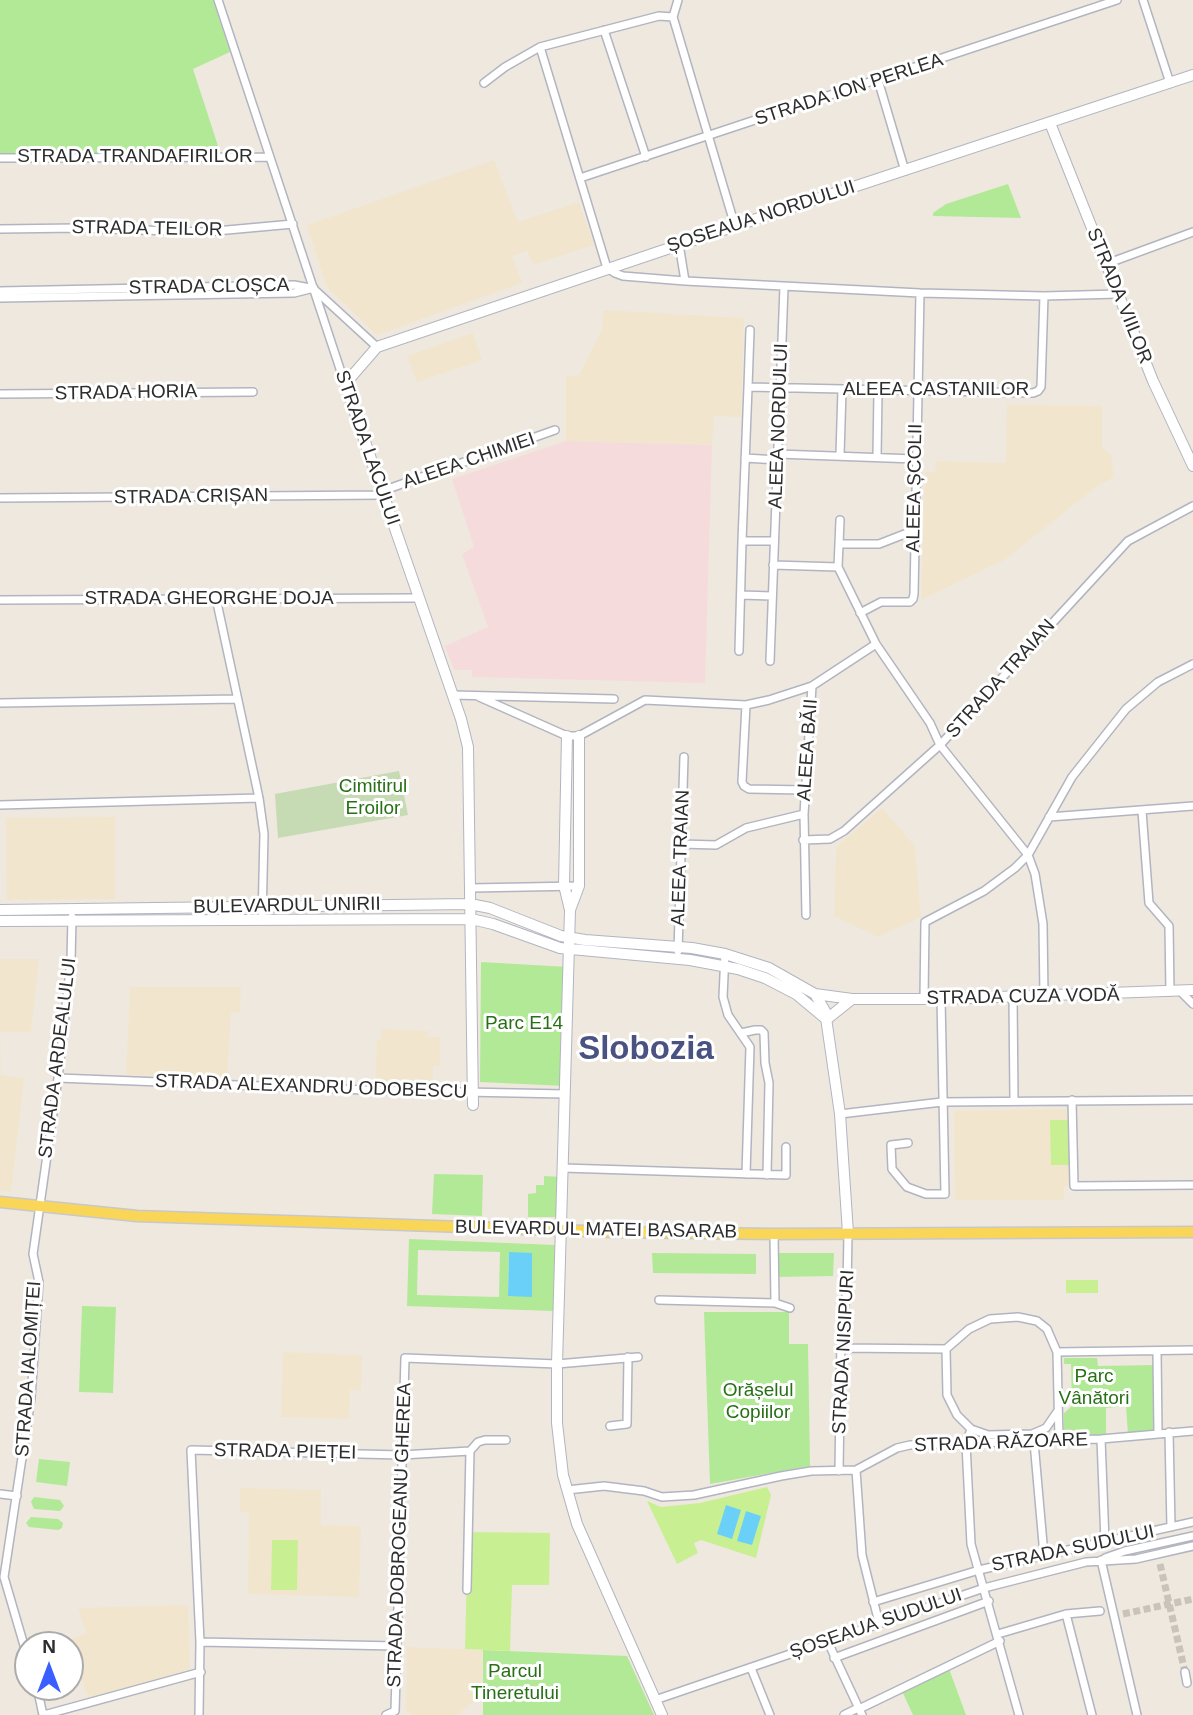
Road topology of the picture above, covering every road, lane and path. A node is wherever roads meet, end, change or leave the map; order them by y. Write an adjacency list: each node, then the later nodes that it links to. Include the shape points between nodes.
1 (218, 0): 14 (street, STRADA LACULUI)
2 (678, 0): 5 (street)
3 (1118, 0): 9 (street, STRADA ION PERLEA)
4 (1143, 0): 11 (street)
5 (673, 17): 6 (street, via 659,16); 13 (street)
6 (604, 30): 7 (street); 15 (street)
7 (540, 47): 10 (street); 18 (street)
8 (1193, 75): 11 (street, ȘOSEAUA NORDULUI)
9 (878, 80): 13 (street, STRADA ION PERLEA); 17 (street)
10 (484, 83)
11 (1170, 83): 12 (street, ȘOSEAUA NORDULUI)
12 (1050, 123): 17 (street, ȘOSEAUA NORDULUI); 24 (street, STRADA VIILOR)
13 (708, 137): 15 (street, STRADA ION PERLEA); 20 (street)
14 (270, 157): 16 (street, STRADA TRANDAFIRILOR); 19 (street, STRADA LACULUI)
15 (646, 157): 18 (street, STRADA ION PERLEA)
16 (0, 158)
17 (905, 171): 20 (street, ȘOSEAUA NORDULUI)
18 (580, 178): 25 (street)
19 (293, 224): 21 (street, STRADA TEILOR, via 186,232); 28 (street, STRADA LACULUI)
20 (735, 226): 23 (street, ȘOSEAUA NORDULUI)
21 (0, 229)
22 (1193, 232): 24 (street)
23 (679, 244): 25 (street, ȘOSEAUA NORDULUI); 26 (street)
24 (1106, 264): 31 (street, STRADA VIILOR)
25 (607, 268): 26 (street, via 623,276); 35 (street, ȘOSEAUA NORDULUI)
26 (685, 281): 27 (street)
27 (784, 287): 30 (street); 38 (street, ALEEA NORDULUI)
28 (314, 288): 29 (street, STRADA CLOȘCA); 33 (street, STRADA CLOȘCA, via 295,293); 35 (street); 36 (street, STRADA LACULUI)
29 (0, 291)
30 (920, 293): 32 (street); 40 (street, ALEEA ȘCOLII)
31 (1118, 294): 32 (street); 50 (street, STRADA VIILOR)
32 (1044, 296): 40 (street, ALEEA CASTANILOR, via 1038,391)
33 (0, 298)
34 (750, 330): 37 (street)
35 (377, 347): 36 (street)
36 (345, 384): 51 (street, STRADA LACULUI)
37 (748, 387): 38 (street, ALEEA CASTANILOR); 48 (street)
38 (781, 388): 39 (street, ALEEA CASTANILOR); 46 (street, ALEEA NORDULUI)
39 (842, 390): 41 (street, ALEEA CASTANILOR); 45 (street)
40 (917, 390): 41 (street, ALEEA CASTANILOR); 49 (street, ALEEA ȘCOLII)
41 (878, 391): 47 (street)
42 (253, 392): 43 (street, STRADA HORIA)
43 (0, 394)
44 (555, 430): 51 (street, ALEEA CHIMIEI)
45 (839, 455): 46 (street); 47 (street)
46 (778, 457): 48 (street); 57 (street, ALEEA NORDULUI)
47 (877, 457): 49 (street)
48 (745, 458): 56 (street)
49 (915, 459): 55 (street, ALEEA ȘCOLII)
50 (1193, 466)
51 (382, 493): 52 (street, STRADA CRIȘAN); 64 (street, STRADA LACULUI)
52 (0, 498)
53 (1193, 506): 80 (street, STRADA TRAIAN, via 1128,541)
54 (840, 520): 58 (street)
55 (915, 530): 58 (street, via 879,544); 66 (street, ALEEA ȘCOLII, via 913,600 881,602)
56 (743, 541): 57 (street); 61 (street)
57 (774, 541): 59 (street, ALEEA NORDULUI)
58 (839, 544): 60 (street)
59 (773, 565): 60 (street); 62 (street, ALEEA NORDULUI)
60 (838, 568): 66 (street)
61 (741, 595): 62 (street); 68 (street)
62 (772, 596): 69 (street, ALEEA NORDULUI)
63 (216, 598): 64 (street, STRADA GHEORGHE DOJA); 65 (street, STRADA GHEORGHE DOJA); 74 (street)
64 (419, 598): 72 (street, STRADA LACULUI)
65 (0, 600)
66 (860, 613): 67 (street)
67 (876, 644): 71 (street); 80 (street)
68 (738, 651)
69 (769, 661)
70 (1193, 664): 88 (street, via 1158,681 1136,699 1085,760)
71 (812, 686): 77 (street); 82 (street, ALEEA BĂII)
72 (453, 695): 73 (street); 94 (street, STRADA LACULUI, via 470,763)
73 (477, 695): 75 (street); 78 (street)
74 (237, 699): 76 (street); 83 (street)
75 (614, 699)
76 (0, 703)
77 (746, 705): 79 (street, via 645,700); 82 (street, via 744,786)
78 (568, 736): 79 (street); 92 (street)
79 (579, 736): 93 (street)
80 (940, 745): 89 (street, STRADA TRAIAN, via 837,836); 91 (street)
81 (684, 757): 90 (street, ALEEA TRAIAN)
82 (805, 790): 87 (street, ALEEA BĂII)
83 (259, 798): 84 (street); 96 (street, via 264,834)
84 (0, 805)
85 (1193, 806): 86 (street)
86 (1142, 811): 88 (street); 110 (street, via 1149,903 1170,926)
87 (804, 814): 89 (street, ALEEA BĂII); 90 (street, ALEEA BĂII, via 746,828 716,845)
88 (1049, 817): 91 (street)
89 (803, 840): 100 (street, ALEEA BĂII)
90 (681, 844): 105 (street, ALEEA TRAIAN)
91 (1028, 855): 112 (street, via 1043,924); 115 (street, via 1001,881 925,922)
92 (565, 885): 93 (street); 94 (street); 98 (street)
93 (579, 886): 98 (street)
94 (471, 888): 95 (street, STRADA LACULUI)
95 (470, 904): 96 (street, BULEVARDUL UNIRII); 101 (street, STRADA LACULUI); 104 (street, BULEVARDUL UNIRII, via 490,908)
96 (262, 906): 99 (street, BULEVARDUL UNIRII); 102 (street)
97 (0, 910): 99 (street, BULEVARDUL UNIRII)
98 (570, 910): 104 (street)
99 (71, 915): 102 (street, BULEVARDUL UNIRII); 103 (street, BULEVARDUL UNIRII); 120 (street, STRADA ARDEALULUI, via 71,961)
100 (806, 915)
101 (471, 919): 102 (street, BULEVARDUL UNIRII); 104 (street, BULEVARDUL UNIRII); 121 (street, STRADA LACULUI)
102 (262, 920)
103 (0, 921)
104 (569, 943): 105 (street); 107 (street); 122 (street)
105 (678, 947): 106 (street); 107 (street, ALEEA TRAIAN)
106 (725, 954): 108 (street); 111 (street, via 775,971)
107 (677, 958): 108 (street)
108 (724, 965): 118 (street, via 777,984); 119 (street, via 723,997 728,1015)
109 (1193, 990): 110 (street, STRADA CUZA VODĂ)
110 (1175, 992): 112 (street, STRADA CUZA VODĂ); 117 (street)
111 (815, 994): 114 (street, STRADA CUZA VODĂ); 118 (street)
112 (1044, 997): 113 (street, STRADA CUZA VODĂ)
113 (1013, 998): 116 (street, STRADA CUZA VODĂ); 123 (street)
114 (852, 999): 115 (street, STRADA CUZA VODĂ); 118 (street)
115 (924, 999): 116 (street, STRADA CUZA VODĂ)
116 (941, 999): 126 (street)
117 (1193, 1004)
118 (827, 1019): 128 (street)
119 (741, 1033): 132 (street, via 750,1047); 133 (street, via 764,1033 769,1083)
120 (58, 1078): 121 (street, STRADA ALEXANDRU ODOBESCU); 136 (street, STRADA ARDEALULUI)
121 (474, 1092): 122 (street, STRADA ALEXANDRU ODOBESCU); 127 (street, STRADA LACULUI)
122 (565, 1094): 131 (street)
123 (1014, 1100): 124 (street); 126 (street)
124 (1072, 1100): 125 (street); 134 (street, via 1074,1186)
125 (1193, 1100)
126 (942, 1102): 128 (street); 129 (street, via 945,1194 907,1187 892,1169 891,1145)
127 (473, 1105)
128 (840, 1114): 139 (street)
129 (908, 1143)
130 (786, 1147): 133 (street, via 786,1175)
131 (563, 1168): 132 (street); 137 (street)
132 (746, 1174): 133 (street)
133 (767, 1175)
134 (1193, 1185)
135 (0, 1202): 136 (main road, BULEVARDUL MATEI BASARAB)
136 (38, 1207): 137 (main road, BULEVARDUL MATEI BASARAB, via 166,1217); 169 (street, STRADA IALOMIȚEI, via 33,1254 38,1310)
137 (561, 1230): 140 (main road, BULEVARDUL MATEI BASARAB); 151 (street)
138 (1193, 1232): 139 (main road, BULEVARDUL MATEI BASARAB)
139 (848, 1233): 140 (main road, BULEVARDUL MATEI BASARAB); 144 (street, STRADA NISIPURI)
140 (774, 1234): 142 (street)
141 (660, 1300): 142 (street)
142 (775, 1303): 143 (street)
143 (790, 1308)
144 (841, 1348): 145 (street); 166 (street, STRADA NISIPURI)
145 (946, 1349): 148 (street, via 969,1329 990,1319 1018,1317 1037,1321 1047,1329); 154 (street, via 947,1395)
146 (1193, 1350): 147 (street)
147 (1157, 1351): 148 (street); 157 (street)
148 (1057, 1352): 152 (street)
149 (628, 1357): 150 (street); 151 (street); 153 (street, via 627,1423)
150 (638, 1357)
151 (557, 1364): 164 (street, STRADA DOBROGEANU GHEREA, via 405,1359); 167 (street, via 557,1423)
152 (1057, 1412): 154 (street, via 1052,1422 1032,1434 988,1435); 160 (street)
153 (610, 1426)
154 (971, 1429): 162 (street)
155 (1193, 1431): 156 (street, STRADA RĂZOARE)
156 (1169, 1432): 157 (street, STRADA RĂZOARE); 171 (street)
157 (1158, 1433): 158 (street, STRADA RĂZOARE)
158 (1101, 1439): 160 (street, STRADA RĂZOARE); 173 (street)
159 (506, 1440): 163 (street, via 478,1442)
160 (1059, 1440): 161 (street, STRADA RĂZOARE)
161 (1034, 1442): 162 (street, STRADA RĂZOARE); 176 (street)
162 (966, 1444): 165 (street, STRADA RĂZOARE, via 897,1448); 179 (street, via 971,1544)
163 (470, 1451): 164 (street); 181 (street)
164 (402, 1455): 192 (street, STRADA PIEȚEI, via 191,1450); 193 (street, STRADA DOBROGEANU GHEREA)
165 (856, 1470): 166 (street, STRADA RĂZOARE); 183 (street, via 862,1555)
166 (839, 1471): 167 (street, STRADA RĂZOARE, via 662,1497 604,1486)
167 (567, 1490): 199 (street, via 577,1524)
168 (0, 1494): 169 (street)
169 (17, 1496): 189 (street, STRADA IALOMIȚEI, via 5,1584)
170 (1193, 1522): 171 (street, STRADA SUDULUI)
171 (1171, 1527): 173 (street, STRADA SUDULUI)
172 (1193, 1536): 177 (street, ȘOSEAUA SUDULUI)
173 (1105, 1542): 176 (street, STRADA SUDULUI)
174 (1193, 1546): 175 (street, ȘOSEAUA SUDULUI)
175 (1158, 1554): 177 (street, ȘOSEAUA SUDULUI); 178 (street)
176 (1044, 1555): 179 (street, STRADA SUDULUI)
177 (1101, 1560): 180 (street, ȘOSEAUA SUDULUI); 187 (street)
178 (1160, 1563)
179 (979, 1570): 180 (street); 183 (street, STRADA SUDULUI)
180 (984, 1588): 182 (street); 188 (street, ȘOSEAUA SUDULUI)
181 (467, 1590)
182 (989, 1601): 190 (street); 194 (street, STRADA SUDULUI)
183 (873, 1602): 188 (street)
184 (1100, 1611): 185 (street)
185 (1066, 1614): 190 (street); 208 (street)
186 (1123, 1614): 187 (street)
187 (1114, 1616): 209 (street)
188 (879, 1623): 191 (street, ȘOSEAUA SUDULUI)
189 (19, 1631)
190 (999, 1637): 200 (street); 207 (street)
191 (827, 1640): 194 (street); 195 (street, ȘOSEAUA SUDULUI)
192 (200, 1642): 193 (street); 196 (street)
193 (396, 1646): 203 (street, STRADA DOBROGEANU GHEREA, via 395,1711)
194 (834, 1658): 200 (street)
195 (751, 1668): 199 (street, ȘOSEAUA SUDULUI); 205 (street)
196 (201, 1672): 201 (street); 202 (street)
197 (1185, 1672): 198 (street)
198 (1187, 1682)
199 (654, 1700): 204 (street)
200 (860, 1711): 206 (street)
201 (44, 1715)
202 (199, 1715)
203 (386, 1715)
204 (662, 1715)
205 (769, 1715)
206 (844, 1715)
207 (1019, 1715)
208 (1092, 1715)
209 (1137, 1715)

